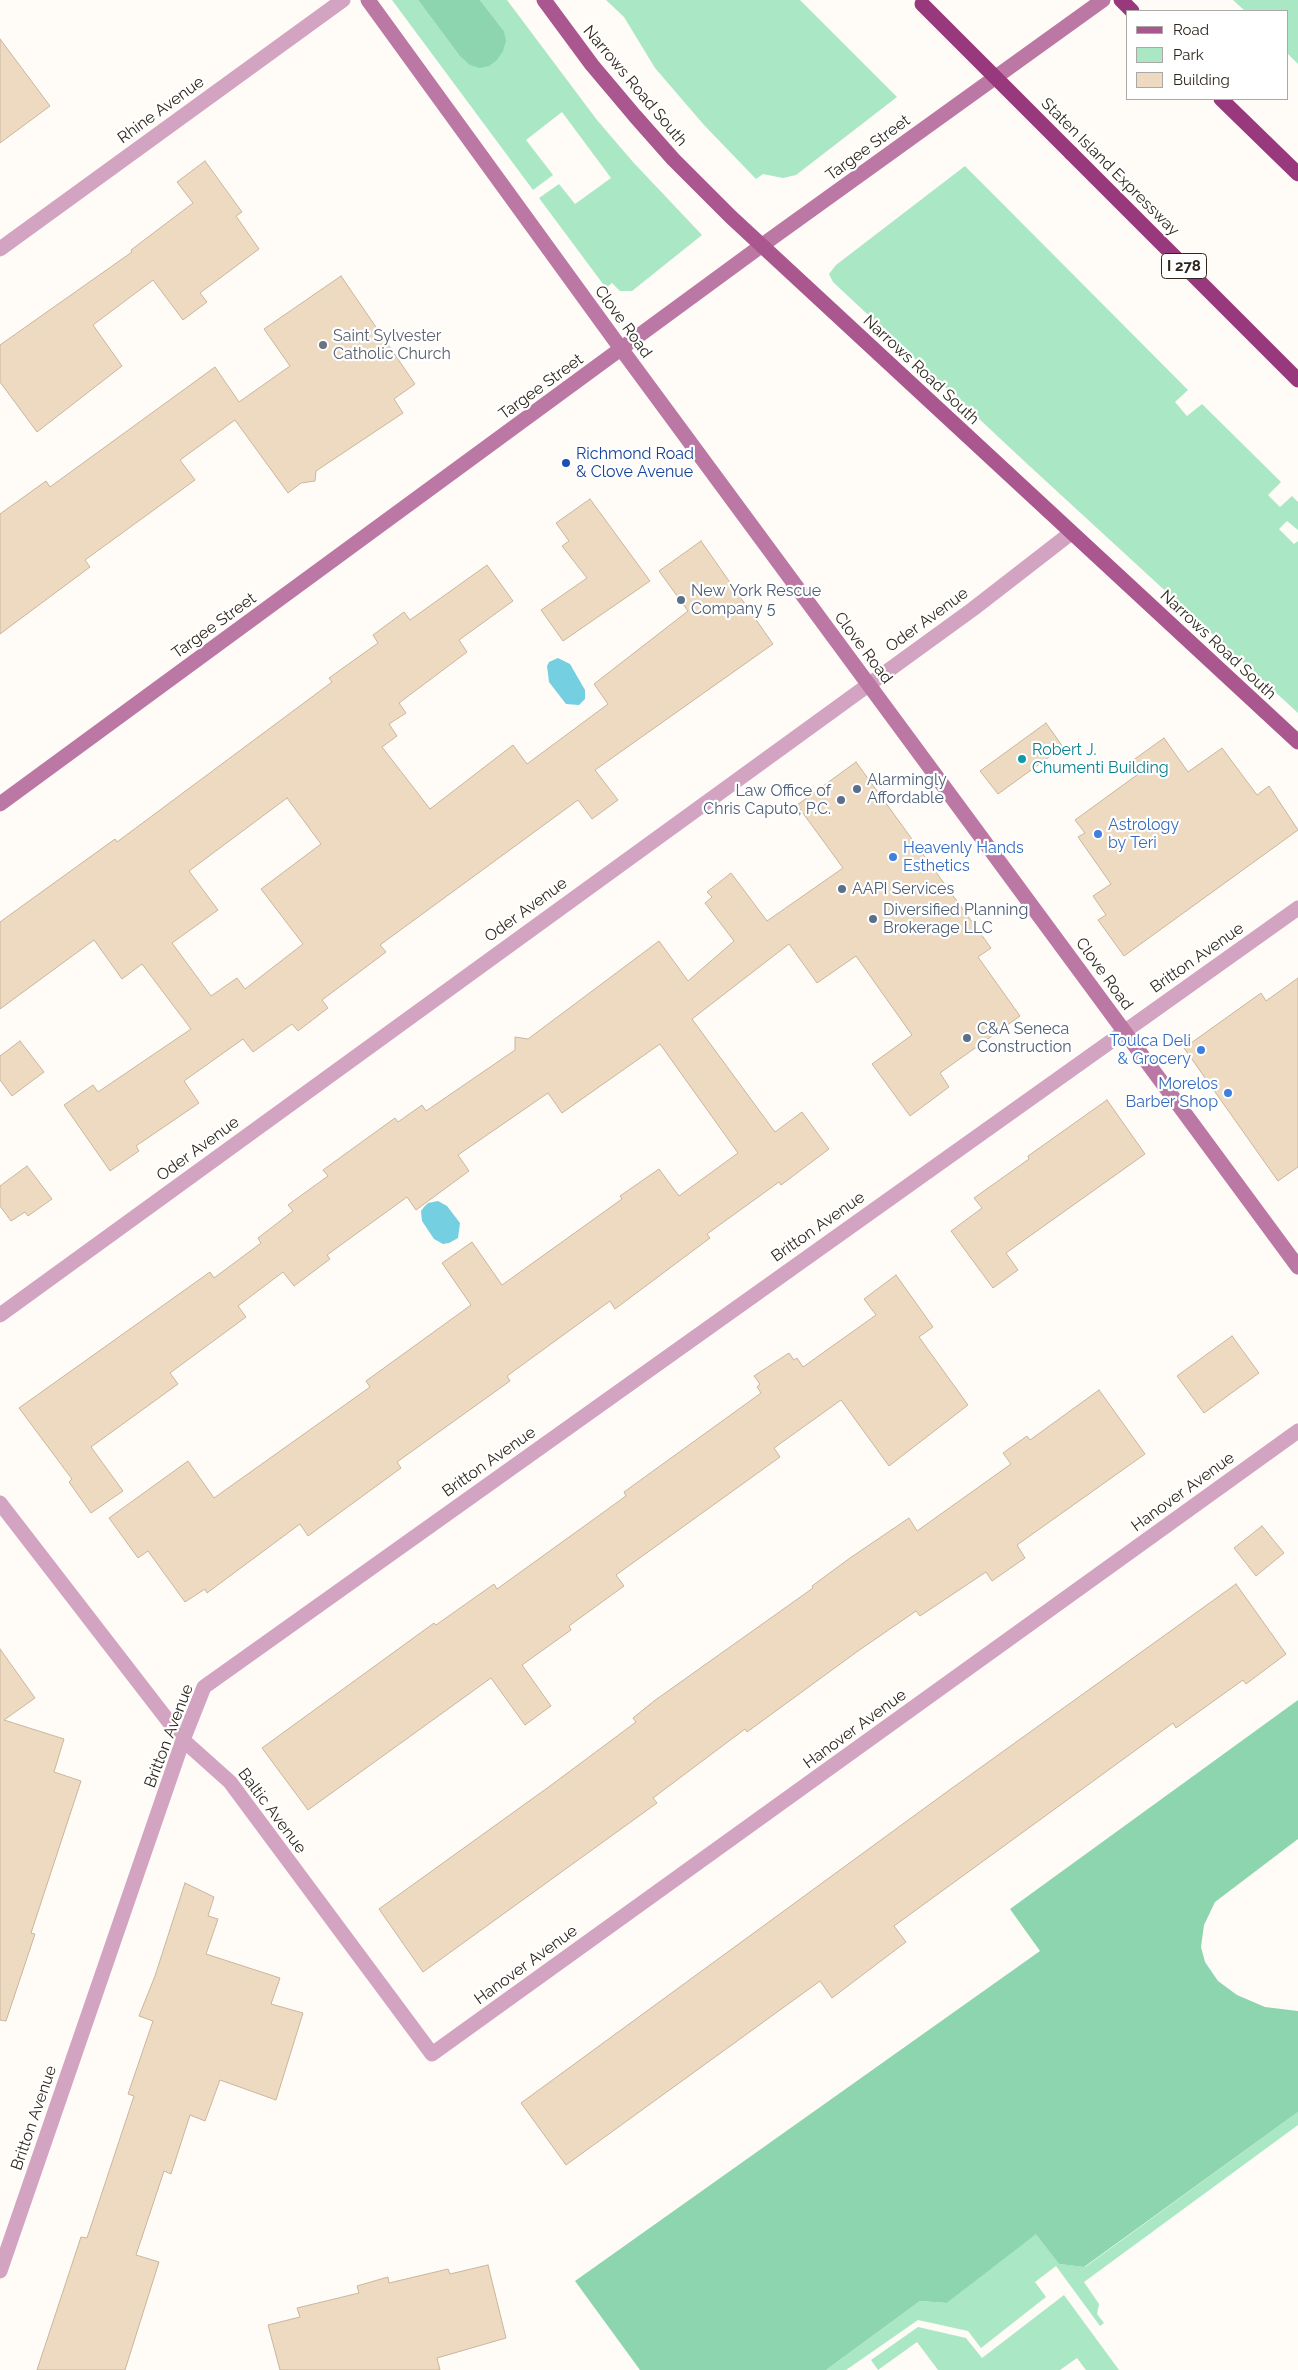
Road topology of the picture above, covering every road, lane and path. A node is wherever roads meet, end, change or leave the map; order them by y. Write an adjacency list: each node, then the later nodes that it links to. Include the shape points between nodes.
1 (343, 0): 11 (street, Rhine Avenue)
2 (368, 0): 12 (street, Clove Road)
3 (544, 0): 10 (main road, Narrows Road South, via 641,123)
4 (1103, 0): 10 (street, Targee Street)
5 (1121, 0): 7 (highway)
6 (920, 2): 13 (highway, Staten Island Expressway / I 278, bridge)
7 (1131, 10)
8 (1222, 100): 9 (highway)
9 (1298, 174)
10 (761, 246): 12 (street, Targee Street); 14 (main road, Narrows Road South)
11 (0, 249)
12 (622, 350): 15 (street, Clove Road); 17 (street, Targee Street)
13 (1298, 380)
14 (1071, 533): 15 (street, Oder Avenue); 16 (main road, Narrows Road South)
15 (868, 684): 19 (street, Clove Road); 21 (street, Oder Avenue)
16 (1298, 742)
17 (0, 804)
18 (1298, 908): 19 (street, Britton Avenue)
19 (1125, 1031): 20 (street, Clove Road); 24 (street, Britton Avenue, via 204,1687)
20 (1298, 1267)
21 (0, 1315)
22 (1298, 1432): 25 (street, Hanover Avenue)
23 (0, 1503): 24 (street, Baltic Avenue)
24 (183, 1740): 25 (street, Baltic Avenue, via 230,1782); 26 (street, Britton Avenue)
25 (432, 2054)
26 (0, 2271)

